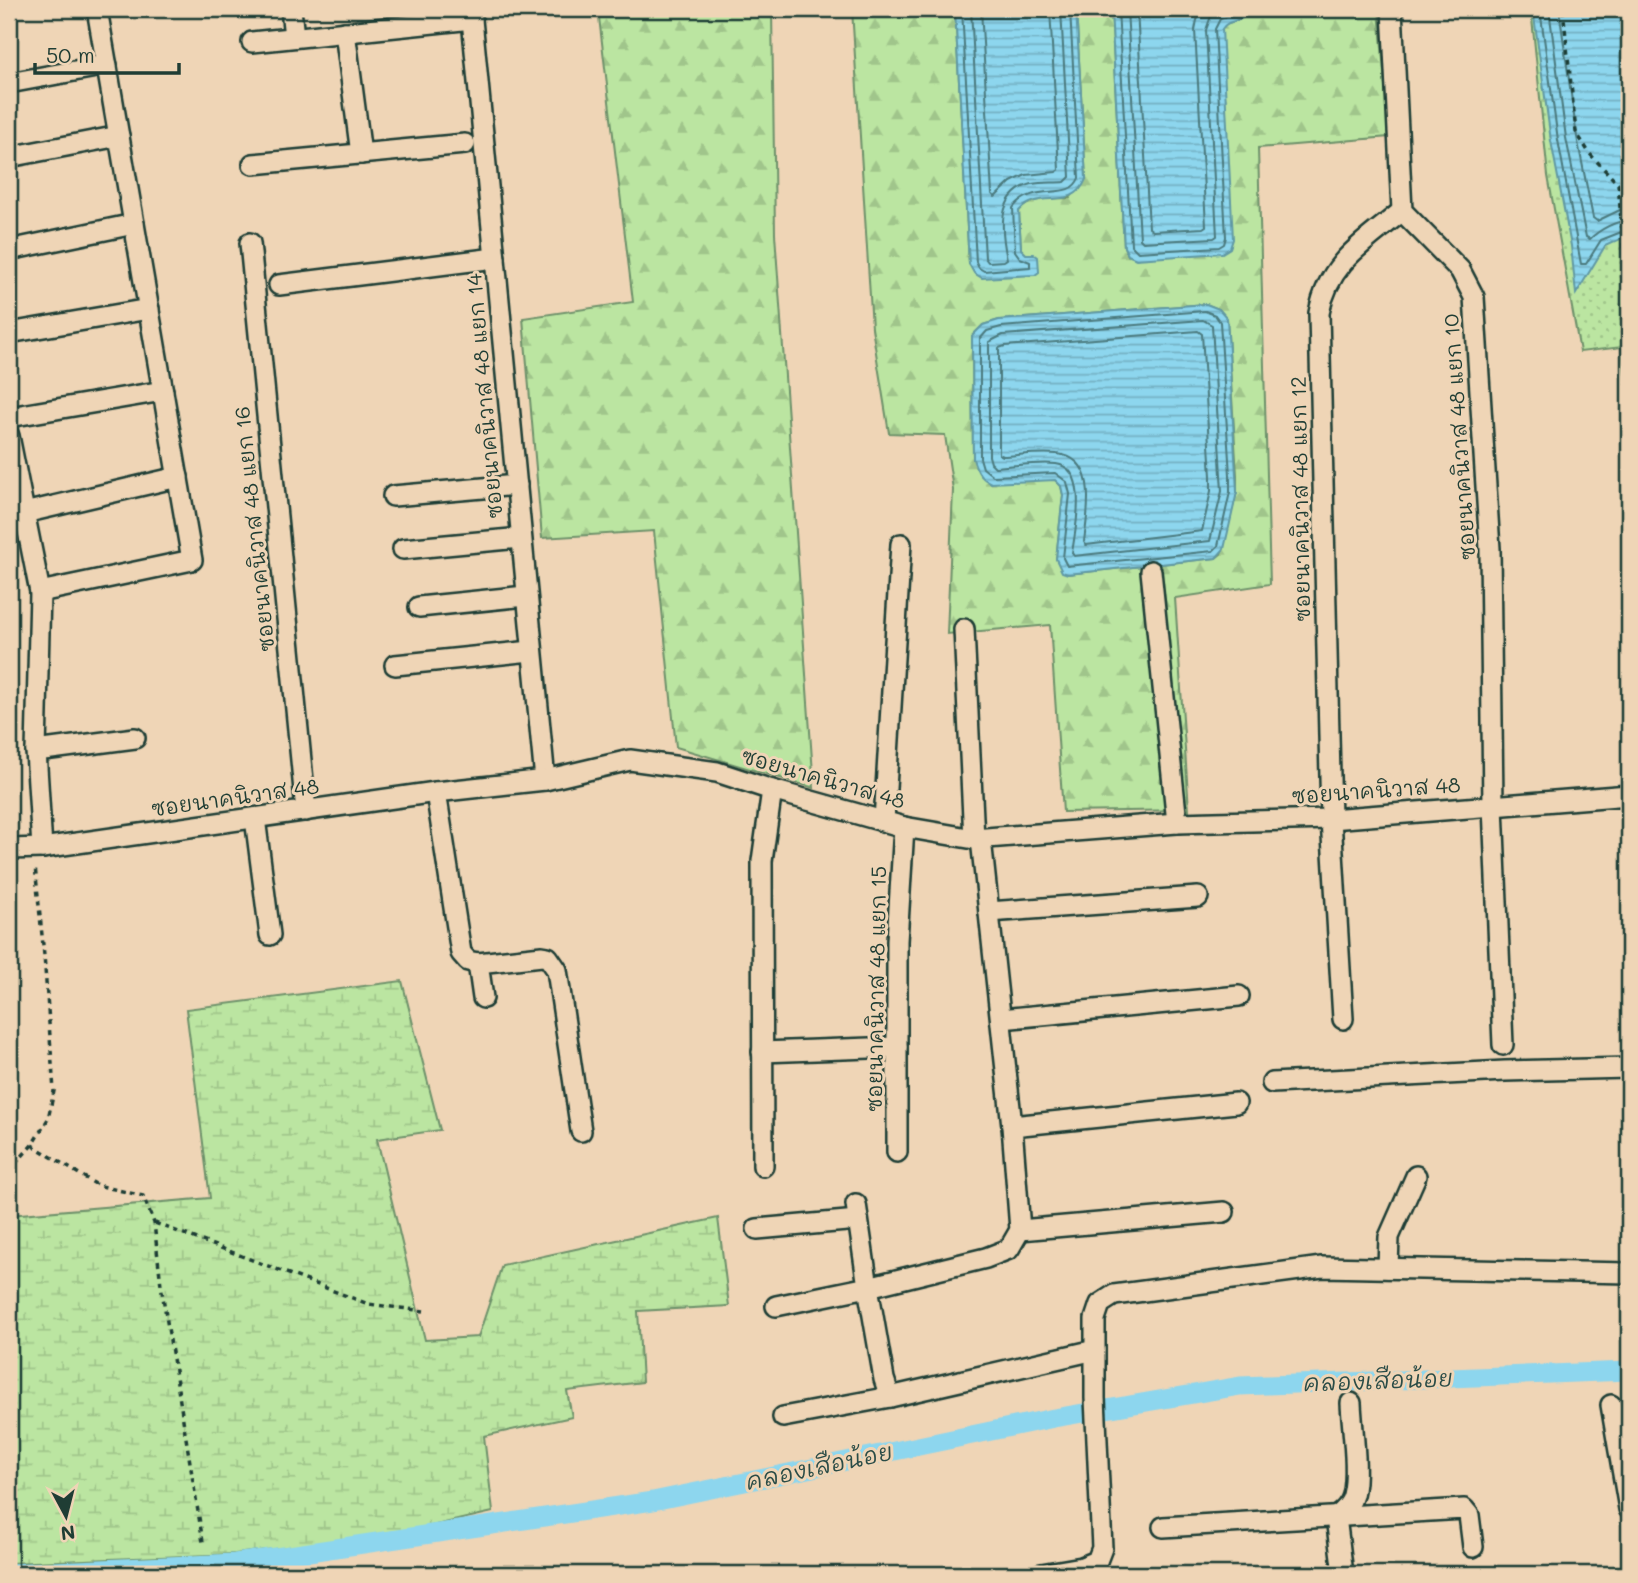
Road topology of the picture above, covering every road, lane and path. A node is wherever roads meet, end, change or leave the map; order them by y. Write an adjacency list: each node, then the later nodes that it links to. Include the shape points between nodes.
1 (97, 9): 9 (street)
2 (291, 9): 7 (street)
3 (1392, 9): 16 (street)
4 (1563, 9): 20 (path, via 1576,132 1618,184)
5 (472, 14): 6 (street); 21 (street, ซอยนาคนิวาส 48 แยก 14)
6 (345, 32): 7 (street); 13 (street)
7 (294, 37): 8 (street)
8 (252, 42)
9 (107, 65): 10 (street); 11 (street)
10 (9, 83)
11 (119, 136): 14 (street); 17 (street)
12 (465, 144): 13 (street)
13 (361, 154): 15 (street)
14 (9, 157)
15 (253, 164)
16 (1402, 211): 48 (street, ซอยนาคนิวาส 48 แยก 10, via 1460,270 1474,297 1490,550); 51 (street, ซอยนาคนิวาส 48 แยก 12, via 1335,270 1322,294 1319,313)
17 (134, 224): 19 (street); 23 (street)
18 (250, 243): 49 (street, ซอยนาคนิวาส 48 แยก 16)
19 (9, 250)
20 (1628, 254)
21 (495, 258): 22 (street); 29 (street, ซอยนาคนิวาส 48 แยก 14)
22 (279, 285)
23 (149, 309): 24 (street); 25 (street)
24 (9, 332)
25 (163, 391): 26 (street); 28 (street)
26 (9, 417)
27 (9, 436): 31 (street)
28 (178, 477): 31 (street); 36 (street, via 192,559)
29 (517, 485): 30 (street); 32 (street, ซอยนาคนิวาส 48 แยก 14)
30 (393, 496)
31 (24, 513): 36 (street)
32 (521, 538): 34 (street); 37 (street, ซอยนาคนิวาส 48 แยก 14)
33 (901, 544): 52 (street)
34 (403, 549)
35 (1151, 571): 53 (street)
36 (40, 592): 43 (street)
37 (526, 596): 38 (street); 40 (street, ซอยนาคนิวาส 48 แยก 14)
38 (419, 607)
39 (964, 629): 55 (street)
40 (531, 651): 41 (street); 44 (street, ซอยนาคนิวาส 48 แยก 14)
41 (395, 665)
42 (135, 738): 43 (street)
43 (36, 751): 56 (street)
44 (545, 780): 45 (street, ซอยนาคนิวาส 48, via 630,761 717,772); 46 (street, ซอยนาคนิวาส 48)
45 (772, 790): 52 (street, ซอยนาคนิวาส 48); 68 (street, via 762,861)
46 (436, 792): 49 (street, ซอยนาคนิวาส 48); 61 (street, via 461,953)
47 (1629, 795): 48 (street, ซอยนาคนิวาส 48)
48 (1493, 806): 51 (street, ซอยนาคนิวาส 48); 66 (street, ซอยนาคนิวาส 48 แยก 10)
49 (306, 810): 50 (street, ซอยนาคนิวาส 48)
50 (255, 818): 56 (street, ซอยนาคนิวาส 48); 60 (street)
51 (1331, 819): 53 (street, ซอยนาคนิวาส 48); 65 (street, ซอยนาคนิวาส 48 แยก 12)
52 (884, 821): 54 (street, ซอยนาคนิวาส 48)
53 (1177, 823): 55 (street, ซอยนาคนิวาส 48)
54 (904, 827): 55 (street, ซอยนาคนิวาส 48); 67 (street, ซอยนาคนิวาส 48 แยก 15)
55 (977, 839): 59 (street)
56 (38, 848): 57 (street, ซอยนาคนิวาส 48); 74 (path, via 54,1091 48,1119)
57 (9, 849)
58 (1198, 897): 59 (street)
59 (989, 912): 64 (street)
60 (270, 935)
61 (478, 963): 63 (street); 73 (street, via 542,956 554,963)
62 (1239, 996): 64 (street)
63 (483, 998)
64 (1001, 1019): 72 (street)
65 (1343, 1019)
66 (1503, 1045)
67 (897, 1047): 68 (street); 75 (street, ซอยนาคนิวาส 48 แยก 15)
68 (762, 1052): 76 (street)
69 (1629, 1068): 70 (street)
70 (1272, 1083)
71 (1236, 1102): 72 (street)
72 (1012, 1126): 82 (street)
73 (581, 1131)
74 (32, 1145): 77 (path); 80 (path, via 97,1185 143,1196)
75 (897, 1152)
76 (763, 1166)
77 (9, 1171)
78 (1416, 1176): 83 (street, via 1389,1237)
79 (1224, 1212): 82 (street)
80 (154, 1223): 87 (path, via 368,1304); 96 (path)
81 (757, 1229): 85 (street, via 857,1212)
82 (1020, 1230): 85 (street, via 1009,1248 986,1258)
83 (1388, 1268): 84 (street); 88 (street, via 1322,1268 1114,1295 1100,1304)
84 (1629, 1273)
85 (868, 1287): 86 (street); 89 (street)
86 (776, 1306)
87 (424, 1311)
88 (1095, 1350): 89 (street); 98 (street, via 1102,1548 1097,1561)
89 (890, 1397): 92 (street)
90 (1351, 1403): 94 (street, via 1353,1495)
91 (1611, 1405): 93 (street)
92 (783, 1418)
93 (1629, 1509)
94 (1336, 1517): 95 (street); 97 (street, via 1464,1509); 99 (street)
95 (1163, 1527)
96 (203, 1542)
97 (1473, 1547)
98 (1041, 1574)
99 (1343, 1574)

